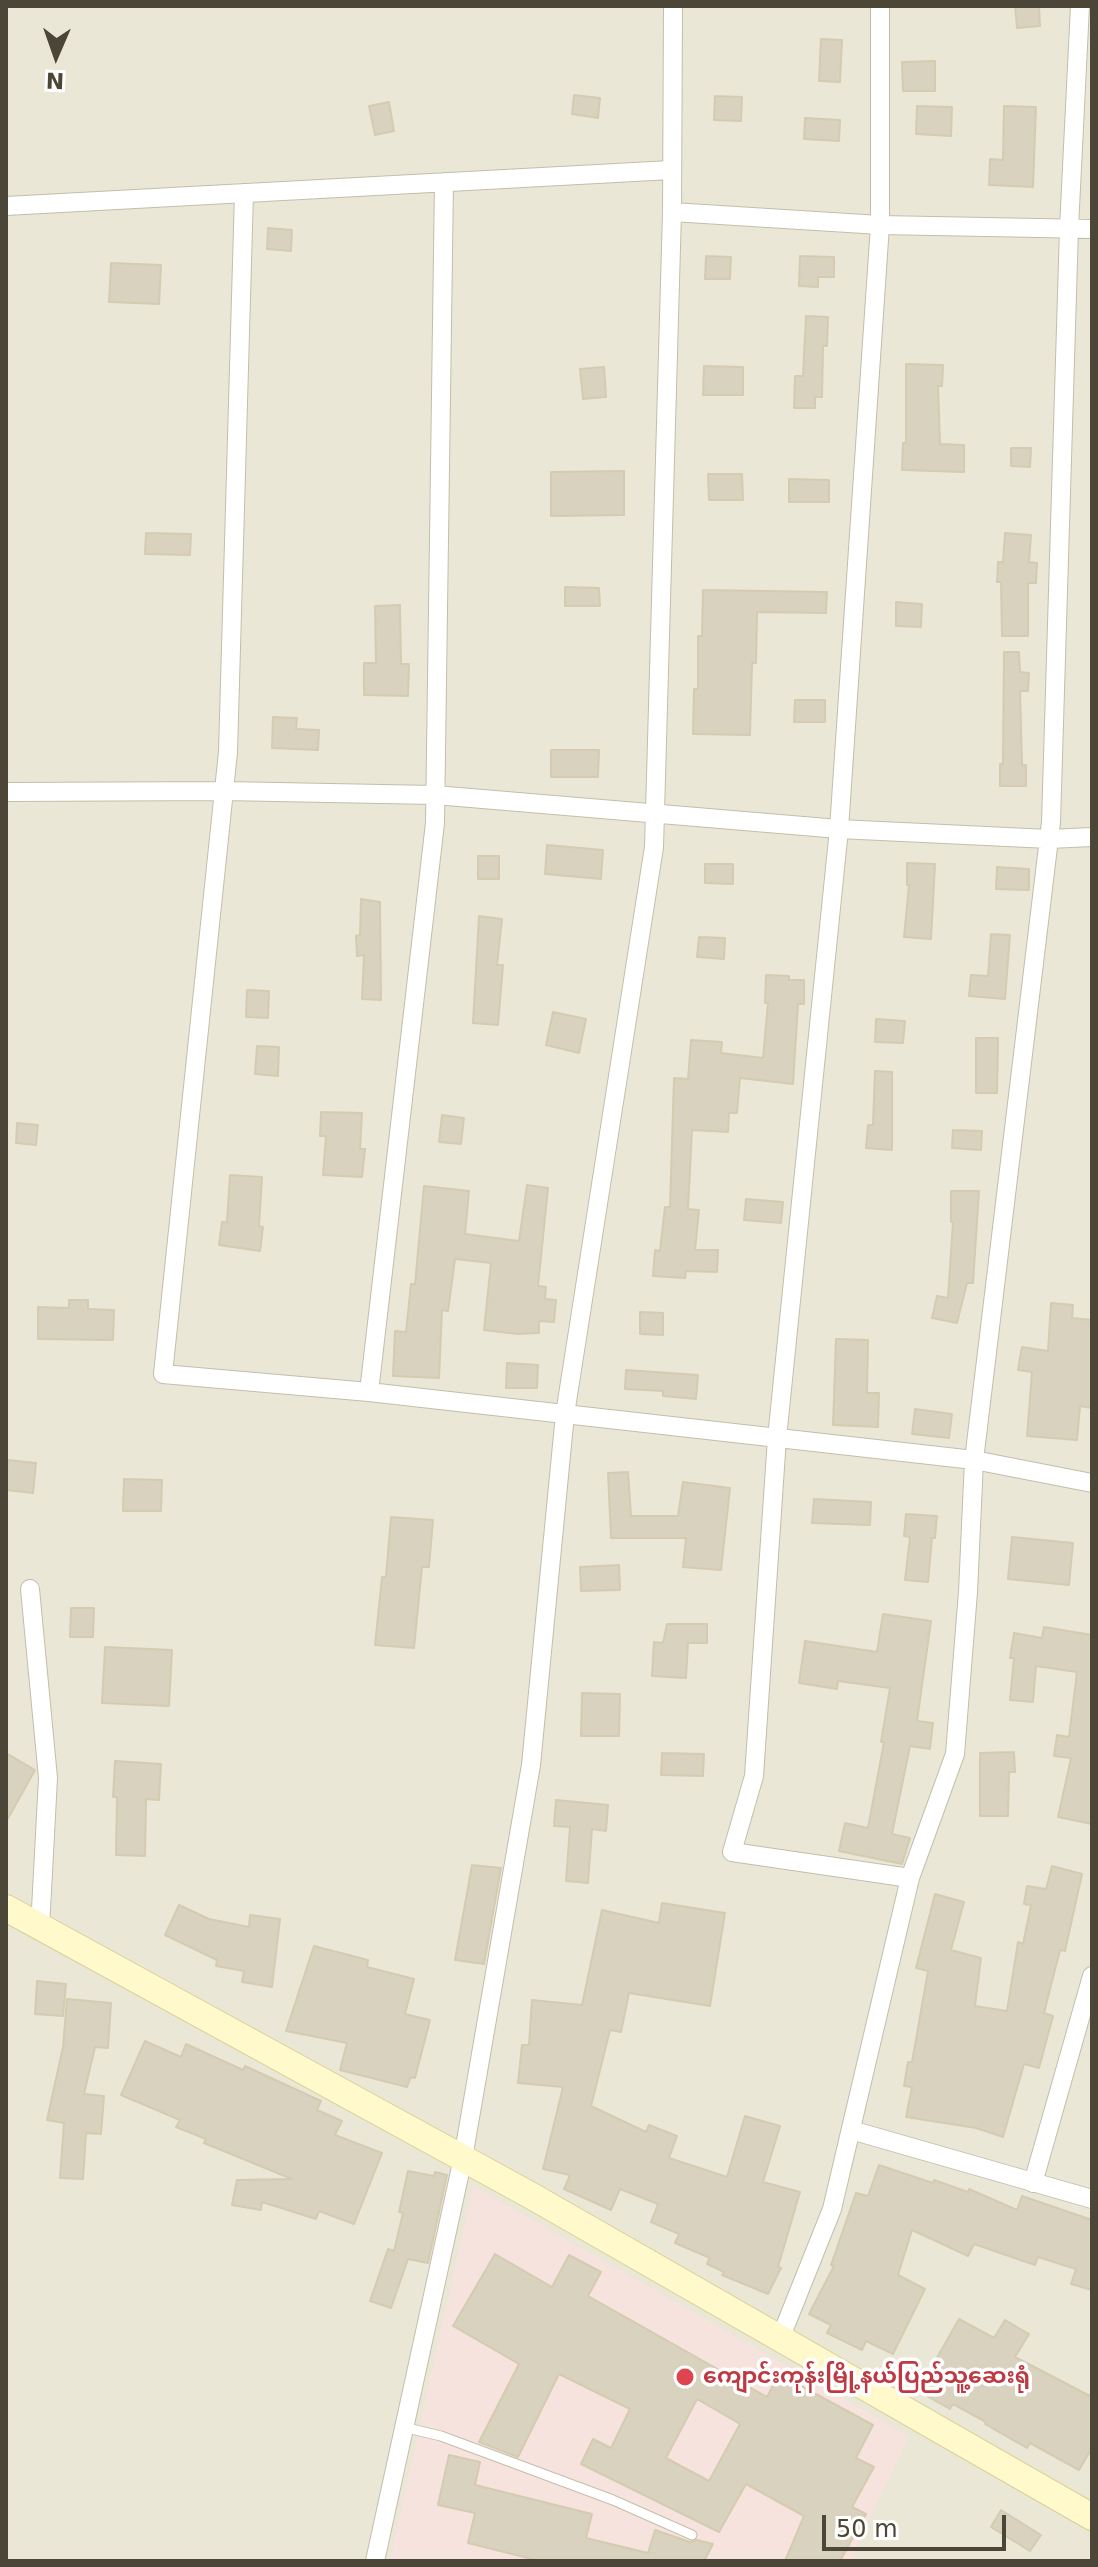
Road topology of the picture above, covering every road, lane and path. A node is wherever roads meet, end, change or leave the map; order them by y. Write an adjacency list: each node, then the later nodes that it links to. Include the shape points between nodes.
1 (673, 6): 4 (street)
2 (880, 6): 9 (street)
3 (1080, 6): 10 (street)
4 (671, 170): 5 (street); 8 (street)
5 (444, 182): 6 (street); 14 (street)
6 (244, 193): 7 (street); 12 (street)
7 (6, 206)
8 (672, 212): 9 (street); 15 (street)
9 (880, 225): 10 (street); 16 (street)
10 (1069, 228): 11 (street); 18 (street)
11 (1092, 229)
12 (224, 791): 13 (street); 14 (street); 19 (street, via 163,1374)
13 (6, 792)
14 (435, 795): 15 (street); 19 (street)
15 (655, 816): 16 (street); 20 (street)
16 (839, 829): 18 (street); 21 (street)
17 (1092, 837): 18 (street)
18 (1049, 839): 22 (street)
19 (369, 1392): 20 (street)
20 (565, 1414): 21 (street); 30 (street, via 531,1765)
21 (777, 1438): 22 (street); 25 (street, via 754,1776 732,1852)
22 (974, 1460): 23 (street); 25 (street, via 955,1754)
23 (1092, 1483)
24 (30, 1589): 27 (street, via 48,1778)
25 (910, 1878): 29 (street)
26 (6, 1908): 27 (street)
27 (40, 1928): 30 (street)
28 (1092, 1976): 31 (street)
29 (851, 2130): 31 (street); 33 (street, via 832,2209)
30 (463, 2158): 33 (street); 34 (street)
31 (1033, 2183): 32 (street)
32 (1092, 2199)
33 (780, 2339): 35 (street)
34 (403, 2427): 36 (lane, via 613,2500); 37 (street)
35 (1092, 2517)
36 (692, 2535)
37 (375, 2561)

